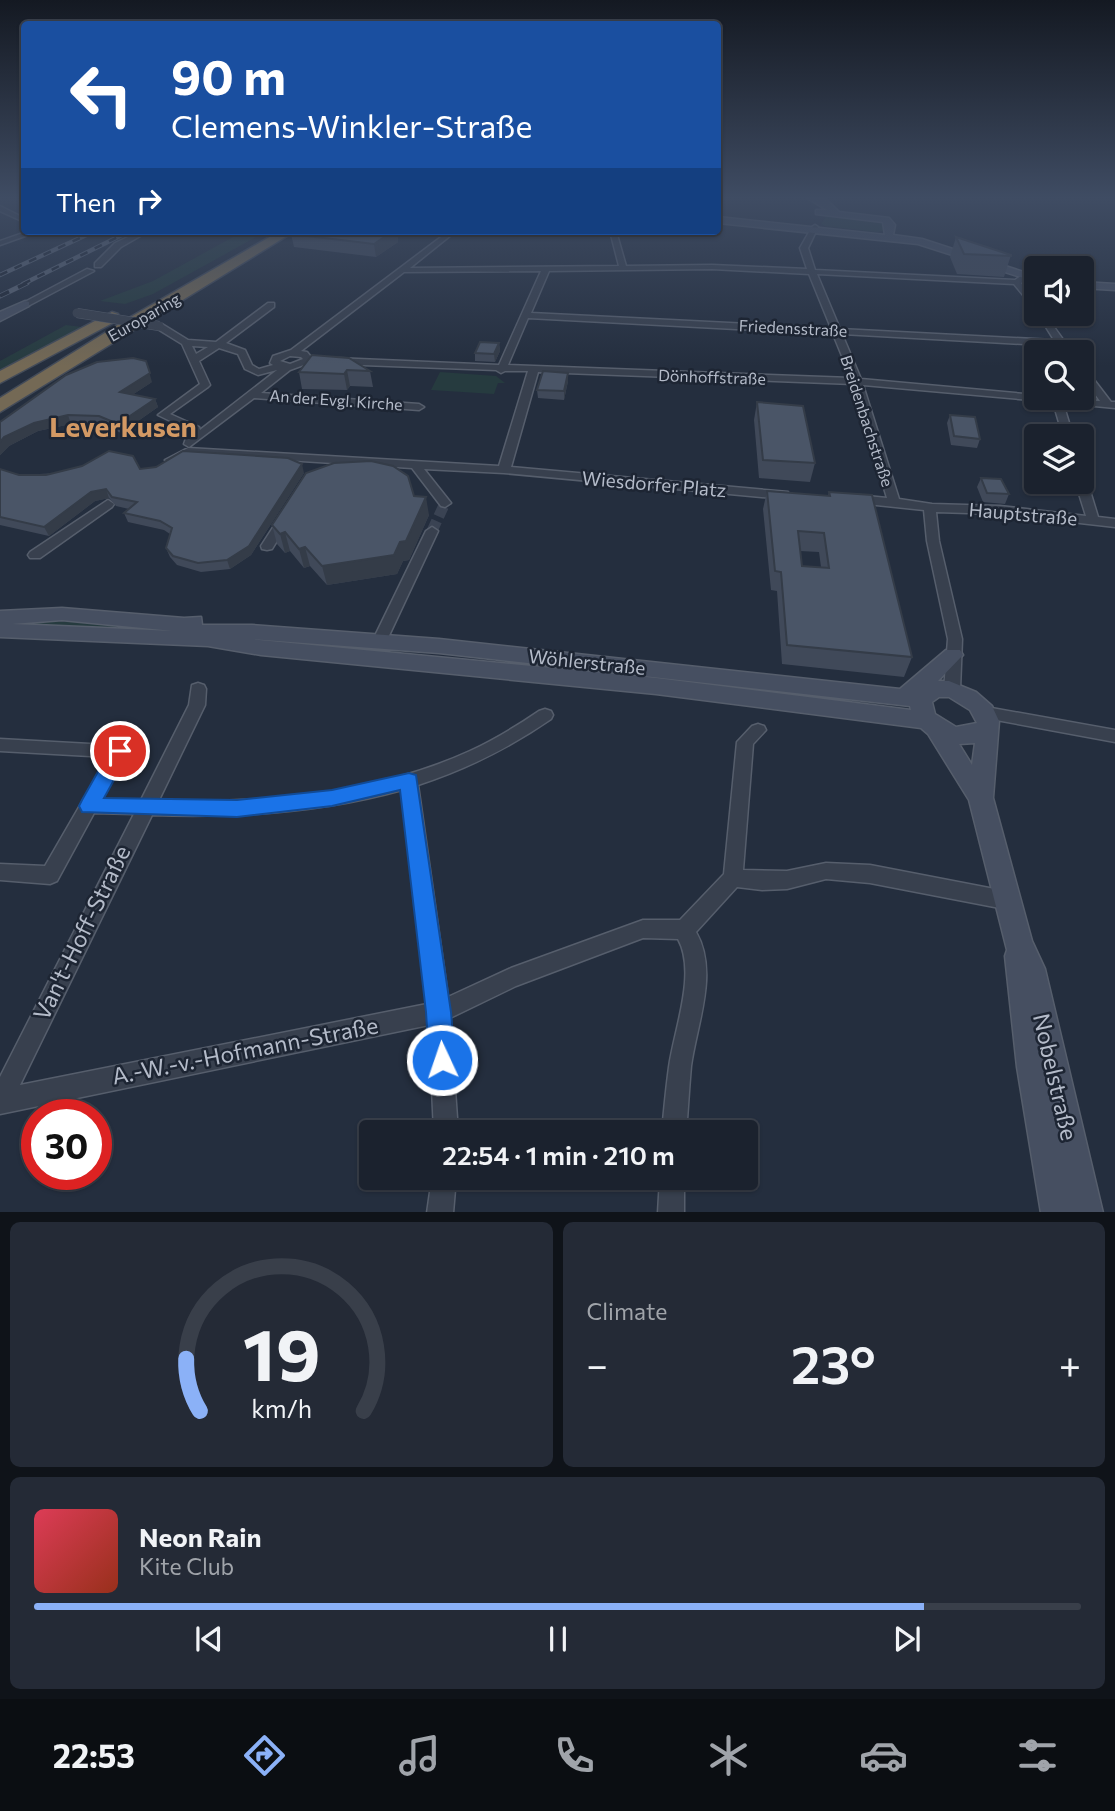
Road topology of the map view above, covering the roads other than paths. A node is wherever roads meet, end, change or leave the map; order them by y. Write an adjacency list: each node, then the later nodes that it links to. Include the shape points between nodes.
1 (110, 253): 21 (street, via 98,265 103,268)
2 (242, 253): 17 (highway, Europaring)
3 (250, 253): 17 (highway, Europaring)
4 (424, 253): 11 (street)
5 (619, 253): 9 (street)
6 (805, 253): 12 (street, Breidenbachstraße)
7 (956, 253): 14 (main road)
8 (969, 253): 13 (main road)
9 (623, 267): 10 (street); 12 (street)
10 (546, 268): 11 (street); 24 (street)
11 (401, 270): 32 (street)
12 (810, 271): 16 (street); 26 (street, Breidenbachstraße)
13 (1024, 274)
14 (1024, 275)
15 (1024, 279): 16 (street)
16 (1016, 282): 20 (street)
17 (192, 284): 38 (highway, via 78,334); 41 (highway, Europaring); 44 (highway, Europaring); 47 (highway)
18 (1094, 286): 19 (main road)
19 (1115, 287)
20 (1024, 293)
21 (25, 304): 25 (main road)
22 (271, 305): 30 (street)
23 (77, 313): 29 (street, bridge, via 159,326)
24 (526, 315): 26 (street, Friedensstraße); 36 (street)
25 (0, 317)
26 (834, 330): 28 (street, Friedensstraße); 39 (street, Breidenbachstraße)
27 (198, 339): 29 (street)
28 (1024, 340)
29 (186, 343): 30 (street); 33 (street)
30 (219, 345): 31 (street); 33 (street)
31 (242, 352): 33 (street); 35 (street, via 248,368 258,372)
32 (294, 352): 34 (street, via 307,355); 35 (street, via 276,358 275,363)
33 (195, 359): 48 (street, via 205,385 163,415 195,429)
34 (308, 360): 35 (street); 36 (street, Dönhoffstraße)
35 (284, 367): 42 (street)
36 (501, 370): 37 (street, Dönhoffstraße)
37 (533, 371): 39 (street, Dönhoffstraße); 51 (street)
38 (0, 378)
39 (857, 382): 43 (street, Dönhoffstraße); 55 (street, Breidenbachstraße)
40 (1094, 384): 45 (street)
41 (0, 393)
42 (253, 395): 46 (street, An der Evgl. Kirche); 48 (street)
43 (1024, 397)
44 (0, 405)
45 (1111, 405)
46 (419, 407)
47 (0, 421)
48 (188, 447): 49 (street, Wiesdorfer Platz, via 318,466); 50 (street)
49 (415, 464): 51 (street, Wiesdorfer Platz); 56 (street)
50 (158, 468)
51 (504, 470): 53 (street, Wiesdorfer Platz)
52 (1085, 494): 60 (street)
53 (799, 496)
54 (840, 498): 55 (street)
55 (894, 502): 59 (street, Breidenbachstraße)
56 (445, 503)
57 (108, 504): 64 (street)
58 (294, 504): 63 (street)
59 (932, 508): 60 (street, Hauptstraße); 71 (street, via 933,541 955,639)
60 (1093, 520): 61 (street, Hauptstraße)
61 (1115, 523)
62 (432, 531): 70 (street)
63 (267, 546)
64 (41, 552)
65 (0, 608): 66 (main road)
66 (62, 614): 67 (main road, Wöhlerstraße); 69 (main road, Wöhlerstraße, via 184,625)
67 (0, 618)
68 (0, 630): 69 (main road, Wöhlerstraße, via 159,639 215,650)
69 (257, 640): 70 (main road, Wöhlerstraße); 74 (main road, Wöhlerstraße, via 484,667)
70 (379, 642): 74 (main road, Wöhlerstraße)
71 (953, 655): 73 (street); 74 (main road, via 937,665 925,684)
72 (198, 689): 84 (street, Van't-Hoff-Straße, via 197,705)
73 (952, 690): 76 (main road, via 972,699); 77 (main road, via 932,690)
74 (891, 704): 77 (main road); 77 (main road, Wöhlerstraße)
75 (545, 715): 81 (street, via 473,759)
76 (987, 721): 77 (main road, via 982,733 965,737); 79 (street); 82 (main road, Nobelstraße)
77 (932, 722): 82 (main road, Nobelstraße)
78 (758, 730): 86 (street, via 745,742)
79 (1115, 736)
80 (0, 745): 83 (street, via 120,751)
81 (409, 780): 84 (street, via 332,798 237,808); 90 (street)
82 (981, 798): 87 (main road, Nobelstraße)
83 (89, 806): 84 (street); 85 (street, via 50,875)
84 (144, 806): 91 (street, Van't-Hoff-Straße)
85 (0, 872)
86 (733, 878): 87 (street, via 787,880 826,871 870,874); 88 (street)
87 (1010, 901): 89 (main road, Nobelstraße)
88 (684, 930): 90 (street, A.-W.-v.-Hofmann-Straße, via 643,929 511,978); 93 (street, via 694,948 696,978)
89 (1019, 944): 98 (main road, Nobelstraße, via 1018,967); 99 (main road, Nobelstraße, via 1031,969)
90 (439, 1012): 91 (street, A.-W.-v.-Hofmann-Straße); 92 (street)
91 (0, 1101)
92 (445, 1120)
93 (675, 1120)
94 (443, 1190): 96 (street)
95 (672, 1190): 97 (street)
96 (440, 1212)
97 (671, 1212)
98 (1059, 1212)
99 (1086, 1212)

